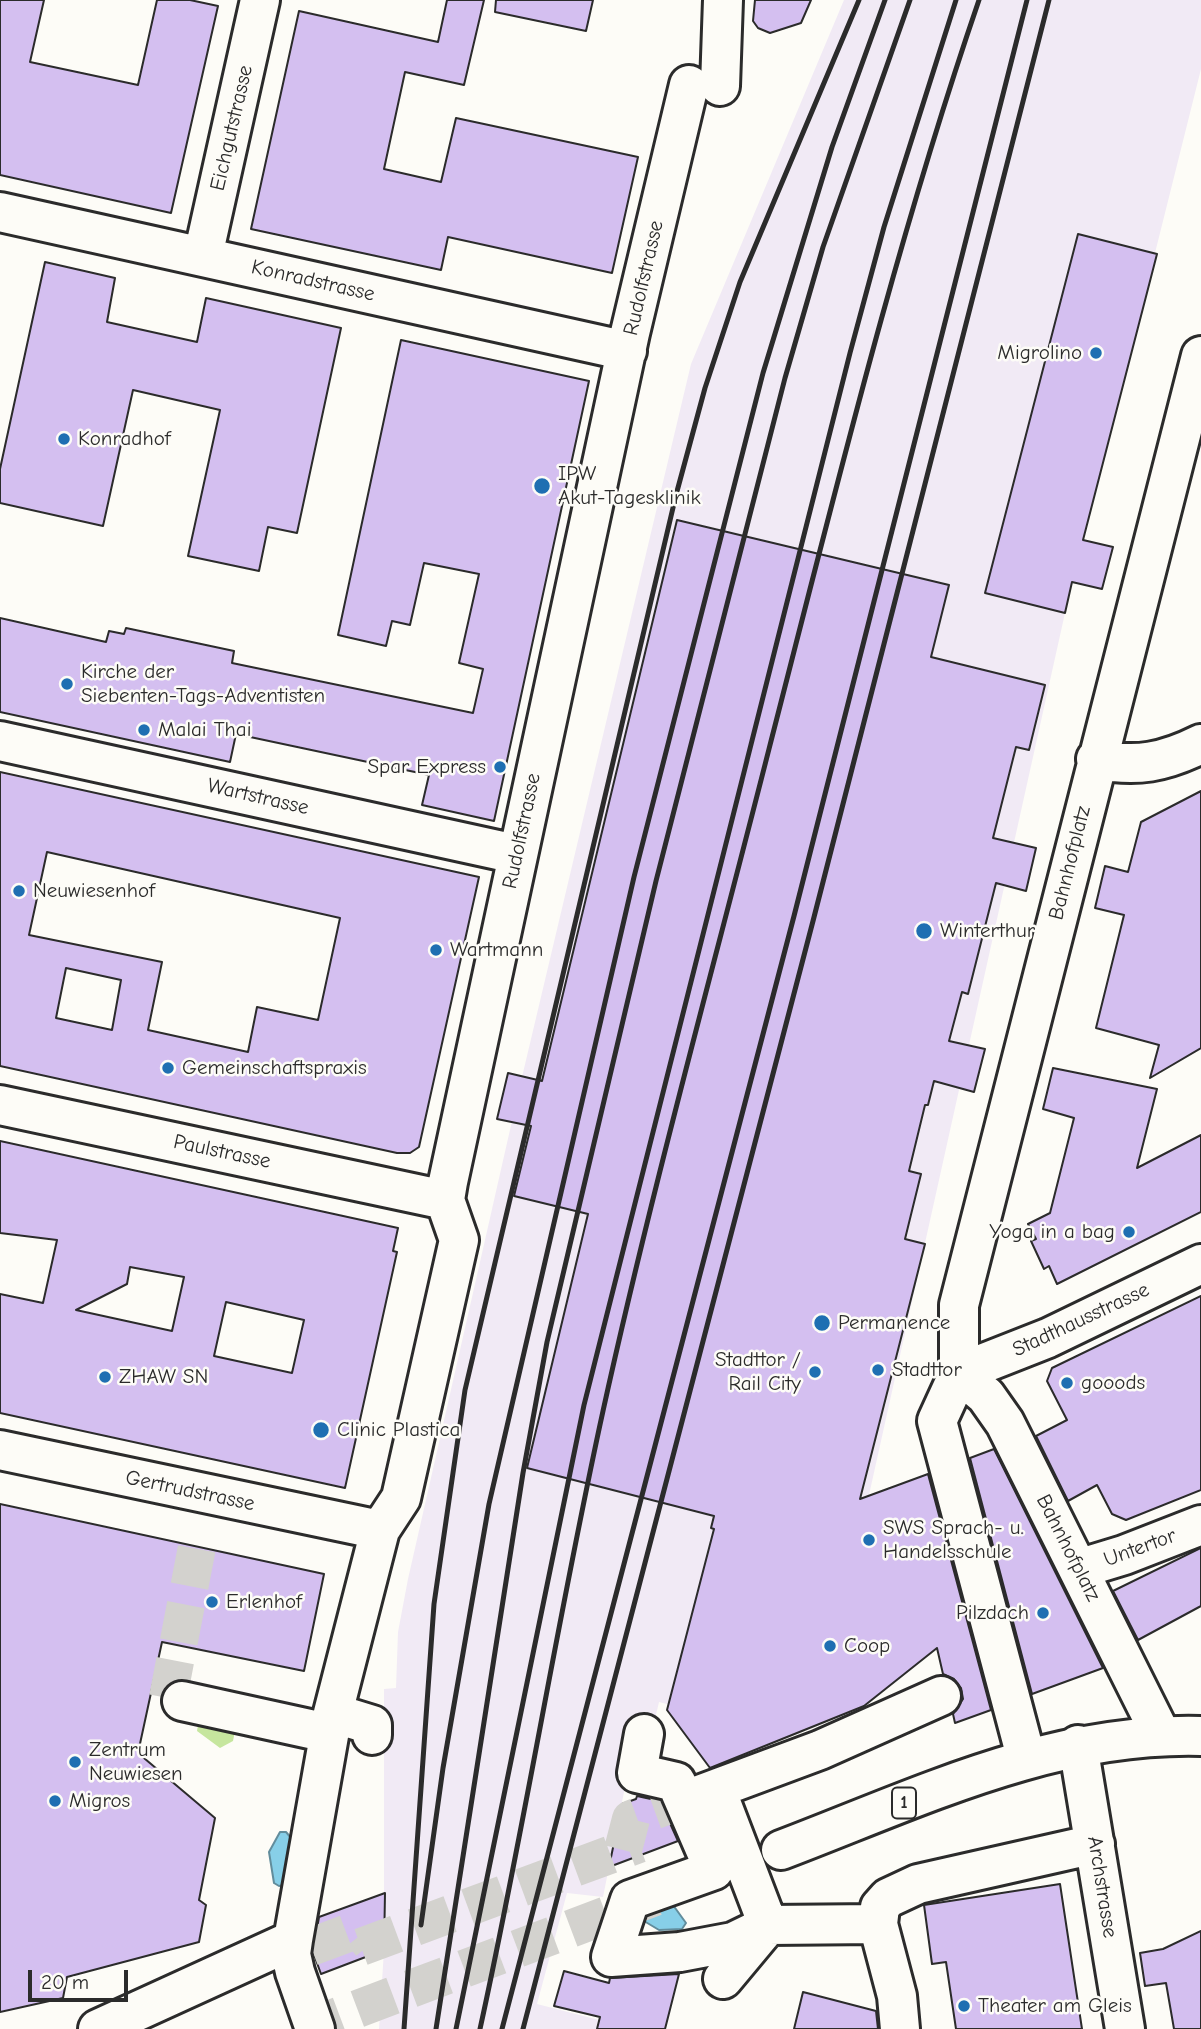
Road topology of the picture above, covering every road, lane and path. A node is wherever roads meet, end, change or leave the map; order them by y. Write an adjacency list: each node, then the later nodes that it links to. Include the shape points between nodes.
1 (261, 0): 4 (street, Eichgutstrasse)
2 (723, 0): 5 (street, Rudolfstrasse, via 705,86)
3 (0, 212): 4 (street, Konradstrasse)
4 (204, 257): 5 (street, Konradstrasse)
5 (626, 351): 10 (street, Rudolfstrasse)
6 (1200, 368): 9 (street, Bahnhofplatz)
7 (0, 741): 10 (street, Wartstrasse)
8 (1201, 744): 9 (street, via 1147,763 1125,766)
9 (1096, 759): 14 (street, Bahnhofplatz, via 959,1305)
10 (516, 854): 12 (street, Rudolfstrasse)
11 (0, 1105): 12 (street, Paulstrasse)
12 (445, 1200): 17 (street, via 459,1240 401,1498)
13 (1201, 1264): 14 (street, Stadthausstrasse, via 1048,1338)
14 (960, 1373): 18 (street, Bahnhofplatz, via 986,1396 1005,1423); 27 (street, Bahnhofplatz, via 937,1421)
15 (0, 1450): 17 (street, Gertrudstrasse)
16 (1201, 1525): 18 (street, Untertor)
17 (380, 1530): 21 (street)
18 (1078, 1569): 24 (street, Bahnhofplatz)
19 (942, 1696): 28 (street, via 780,1765)
20 (182, 1701): 21 (street)
21 (331, 1723): 23 (street, via 372,1725); 33 (street)
22 (644, 1734): 28 (street, via 637,1773 676,1782)
23 (372, 1735)
24 (1161, 1735): 25 (street, 1); 26 (street, 1)
25 (1201, 1736)
26 (1078, 1745): 27 (street, 1); 29 (street, Archstrasse)
27 (1026, 1757): 30 (street, 1)
28 (697, 1809): 32 (street); 32 (street, via 714,1870 630,1900 611,1957 733,1942)
29 (1095, 1844): 31 (street, via 910,1887 883,1903); 38 (street, Archstrasse)
30 (781, 1850)
31 (878, 1924): 32 (street); 37 (street, via 897,1996)
32 (768, 1925): 34 (street)
33 (302, 1955): 35 (street); 36 (street)
34 (723, 1979)
35 (97, 2029)
36 (315, 2029)
37 (900, 2029)
38 (1125, 2029)

